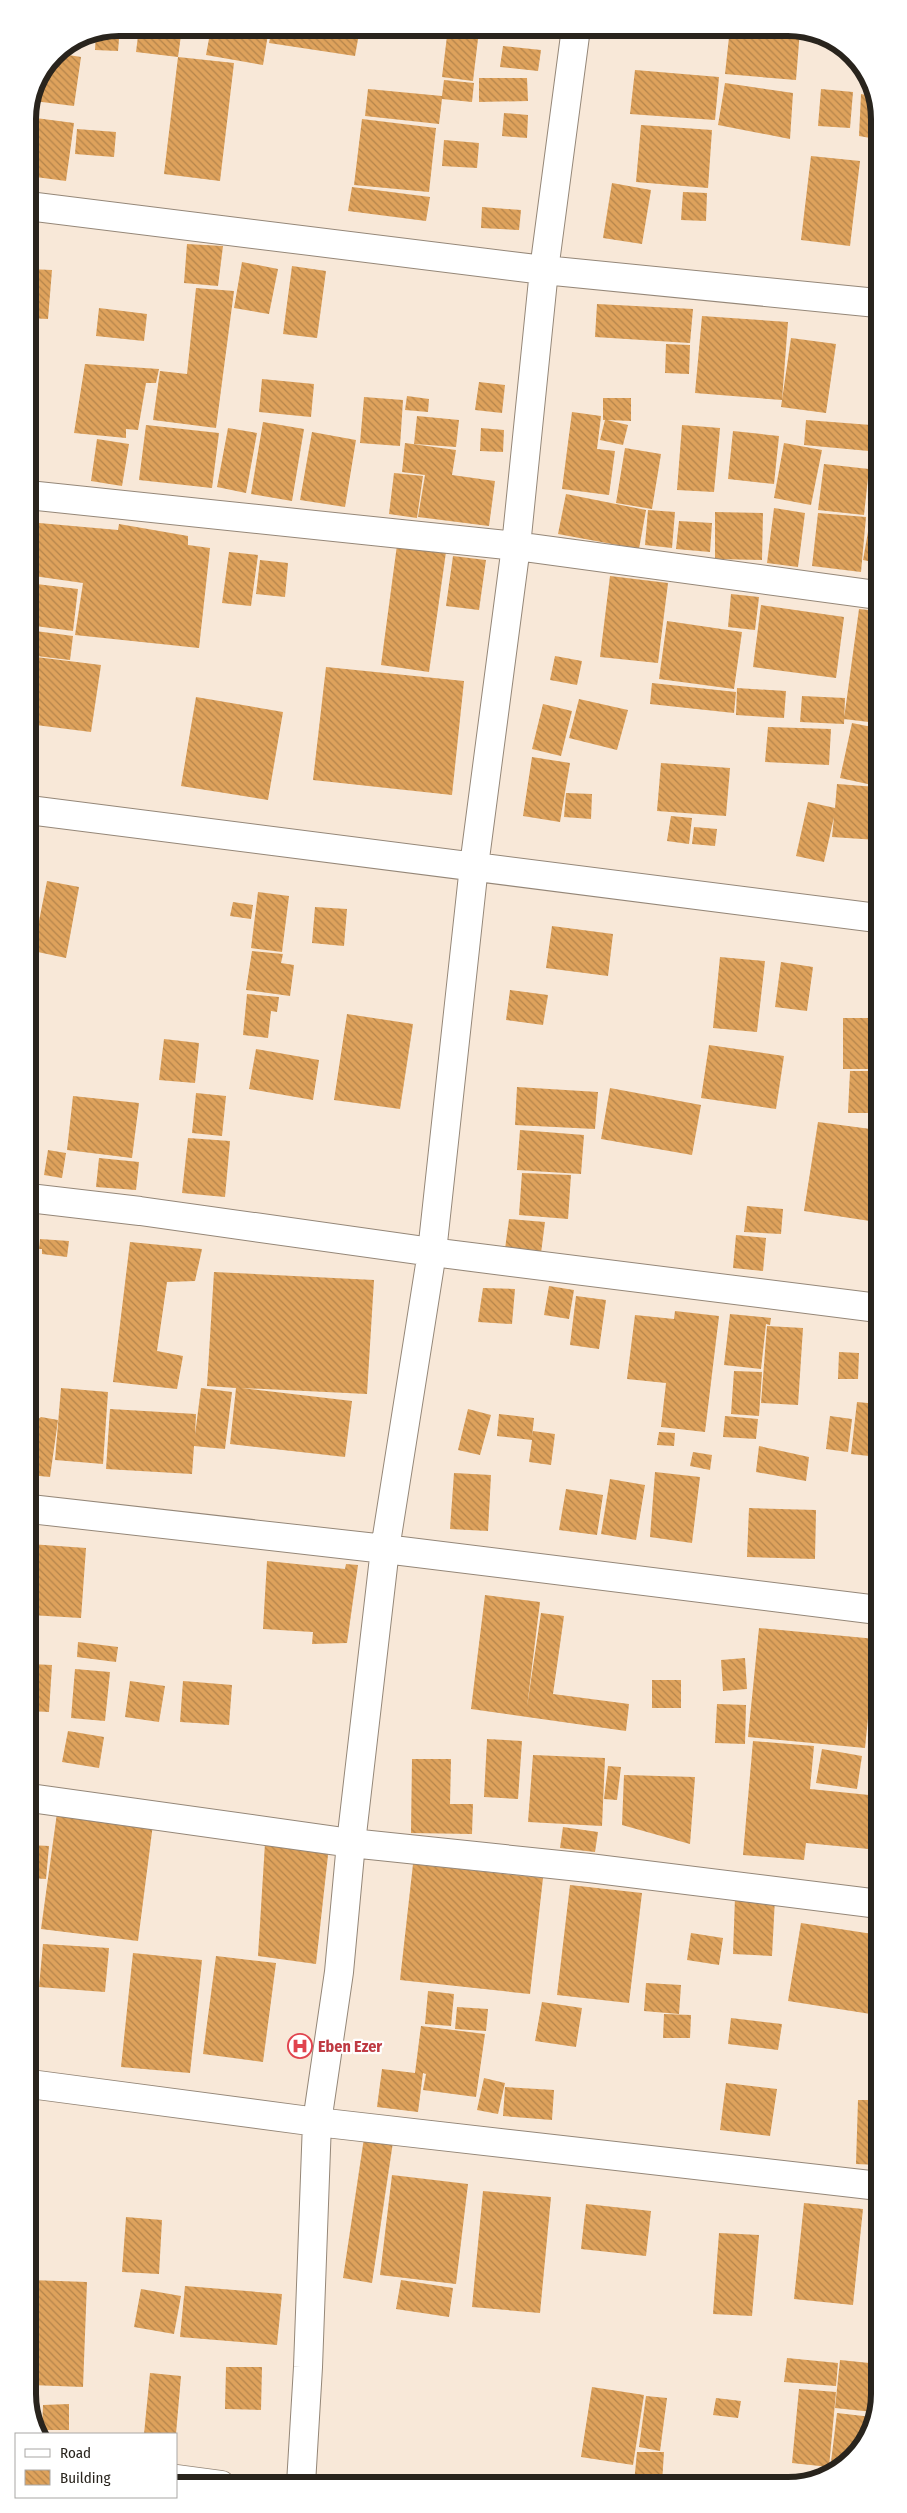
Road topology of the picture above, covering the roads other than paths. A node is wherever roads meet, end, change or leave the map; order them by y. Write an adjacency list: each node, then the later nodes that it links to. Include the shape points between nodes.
1 (575, 36): 3 (street)
2 (36, 207): 3 (street)
3 (544, 270): 4 (street); 6 (street)
4 (871, 302)
5 (36, 496): 6 (street)
6 (516, 546): 7 (street); 9 (street)
7 (871, 594)
8 (36, 811): 9 (street)
9 (474, 866): 10 (street); 12 (street)
10 (871, 917)
11 (36, 1199): 12 (street)
12 (432, 1252): 13 (street); 15 (street)
13 (871, 1307)
14 (36, 1510): 15 (street)
15 (385, 1549): 16 (street); 18 (street)
16 (871, 1609)
17 (36, 1799): 18 (street)
18 (351, 1843): 19 (street); 21 (street, via 339,1972)
19 (871, 1903)
20 (36, 2085): 21 (street)
21 (317, 2122): 22 (street); 23 (street)
22 (871, 2185)
23 (301, 2477)

